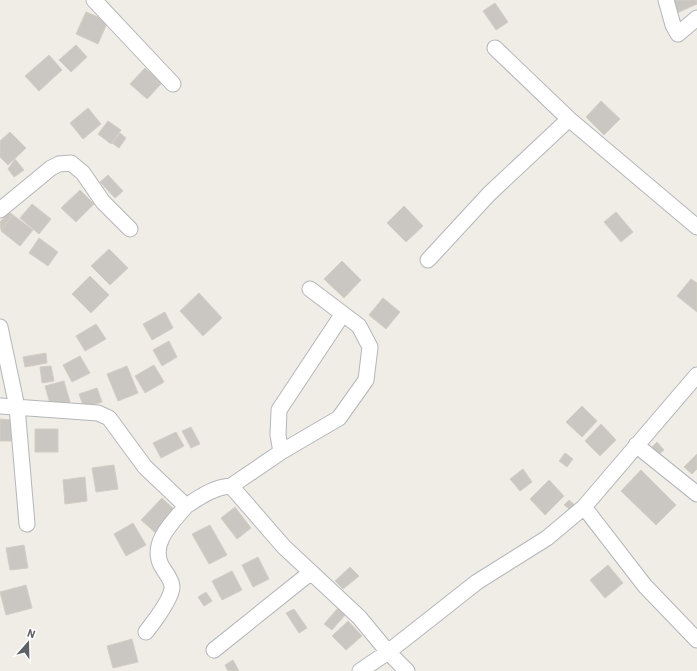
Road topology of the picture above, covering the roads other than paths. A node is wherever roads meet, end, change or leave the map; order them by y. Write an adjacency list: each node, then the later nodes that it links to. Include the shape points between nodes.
1 (94, 0): 5 (street)
2 (666, 0): 3 (street, via 678,34)
3 (697, 18)
4 (495, 48): 6 (street)
5 (173, 84)
6 (569, 119): 8 (street); 10 (street, via 489,194)
7 (0, 210): 9 (street, via 51,168 59,164 71,164 82,173 103,202)
8 (697, 227)
9 (130, 229)
10 (428, 260)
11 (310, 289): 12 (street)
12 (342, 315): 18 (street, via 279,410 278,435); 18 (street, via 359,326 370,347 366,380 339,418)
13 (0, 327): 16 (street)
14 (697, 375): 17 (street)
15 (0, 406): 16 (street)
16 (17, 407): 21 (street, via 98,413 109,418 145,467); 23 (street)
17 (636, 445): 20 (street); 22 (street)
18 (281, 452): 19 (street)
19 (231, 486): 21 (street, via 211,491); 24 (street)
20 (697, 494)
21 (186, 506): 25 (street, via 162,536 158,550 160,563 172,583 172,590)
22 (584, 507): 26 (street, via 645,586); 28 (street, via 547,538 477,582)
23 (26, 524)
24 (310, 573): 27 (street); 28 (street, via 354,612)
25 (146, 632)
26 (697, 640)
27 (214, 650)
28 (388, 652): 29 (street); 30 (street)
29 (360, 671)
30 (407, 671)

